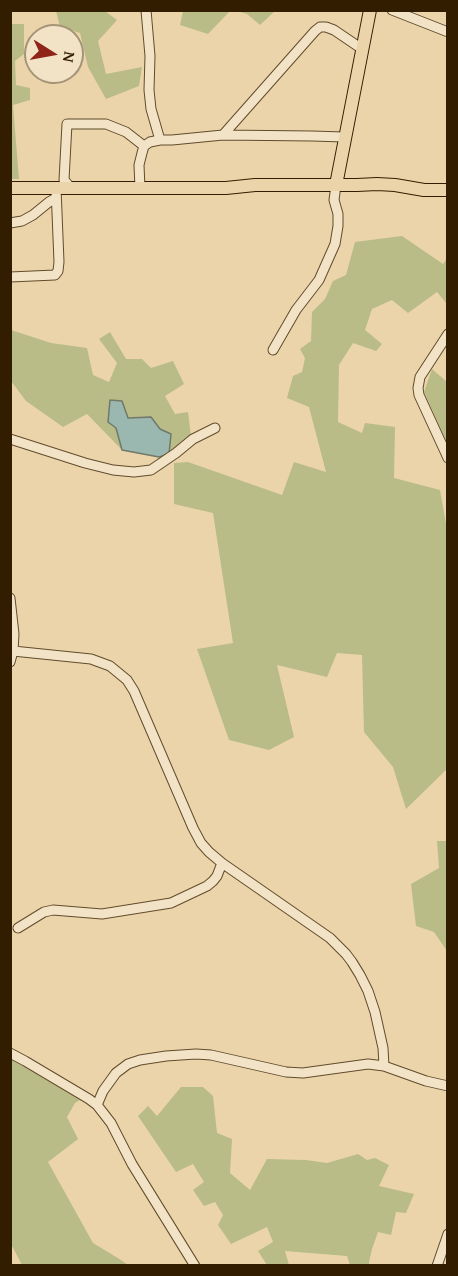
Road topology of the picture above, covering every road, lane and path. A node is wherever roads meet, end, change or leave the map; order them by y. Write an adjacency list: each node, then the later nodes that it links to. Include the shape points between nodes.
1 (146, 10): 8 (street, via 151,109)
2 (370, 10): 5 (main road)
3 (392, 10): 4 (street)
4 (447, 33)
5 (362, 48): 6 (street, via 334,30 320,27); 7 (main road)
6 (222, 135): 7 (street); 8 (street)
7 (344, 137): 10 (main road)
8 (160, 140): 9 (street)
9 (144, 146): 12 (street, via 126,132 106,124 67,124 64,180); 13 (street, via 139,165)
10 (336, 185): 13 (main road); 14 (main road); 19 (street, via 335,244 319,280)
11 (10, 188): 15 (main road)
12 (71, 188): 13 (main road); 15 (main road)
13 (140, 188)
14 (447, 190)
15 (56, 193): 16 (street, via 33,215); 17 (street, via 58,271 55,275)
16 (10, 223)
17 (10, 277)
18 (447, 334): 22 (street, via 418,388)
19 (273, 350)
20 (215, 428): 21 (street, via 157,466 134,472 85,463)
21 (10, 439)
22 (447, 458)
23 (10, 598): 24 (street)
24 (14, 651): 25 (street); 26 (street, via 91,659 119,672 134,691 201,843)
25 (10, 662)
26 (222, 863): 27 (street, via 207,886 171,903 102,914 54,910); 29 (street, via 330,938 346,954 368,991 380,1032)
27 (18, 928)
28 (10, 1053): 31 (street)
29 (384, 1066): 30 (street); 31 (street, via 368,1064 303,1073 211,1055 166,1056 128,1064 116,1073)
30 (447, 1086)
31 (97, 1105): 33 (street)
32 (447, 1234): 34 (street)
33 (195, 1266)
34 (437, 1266)

